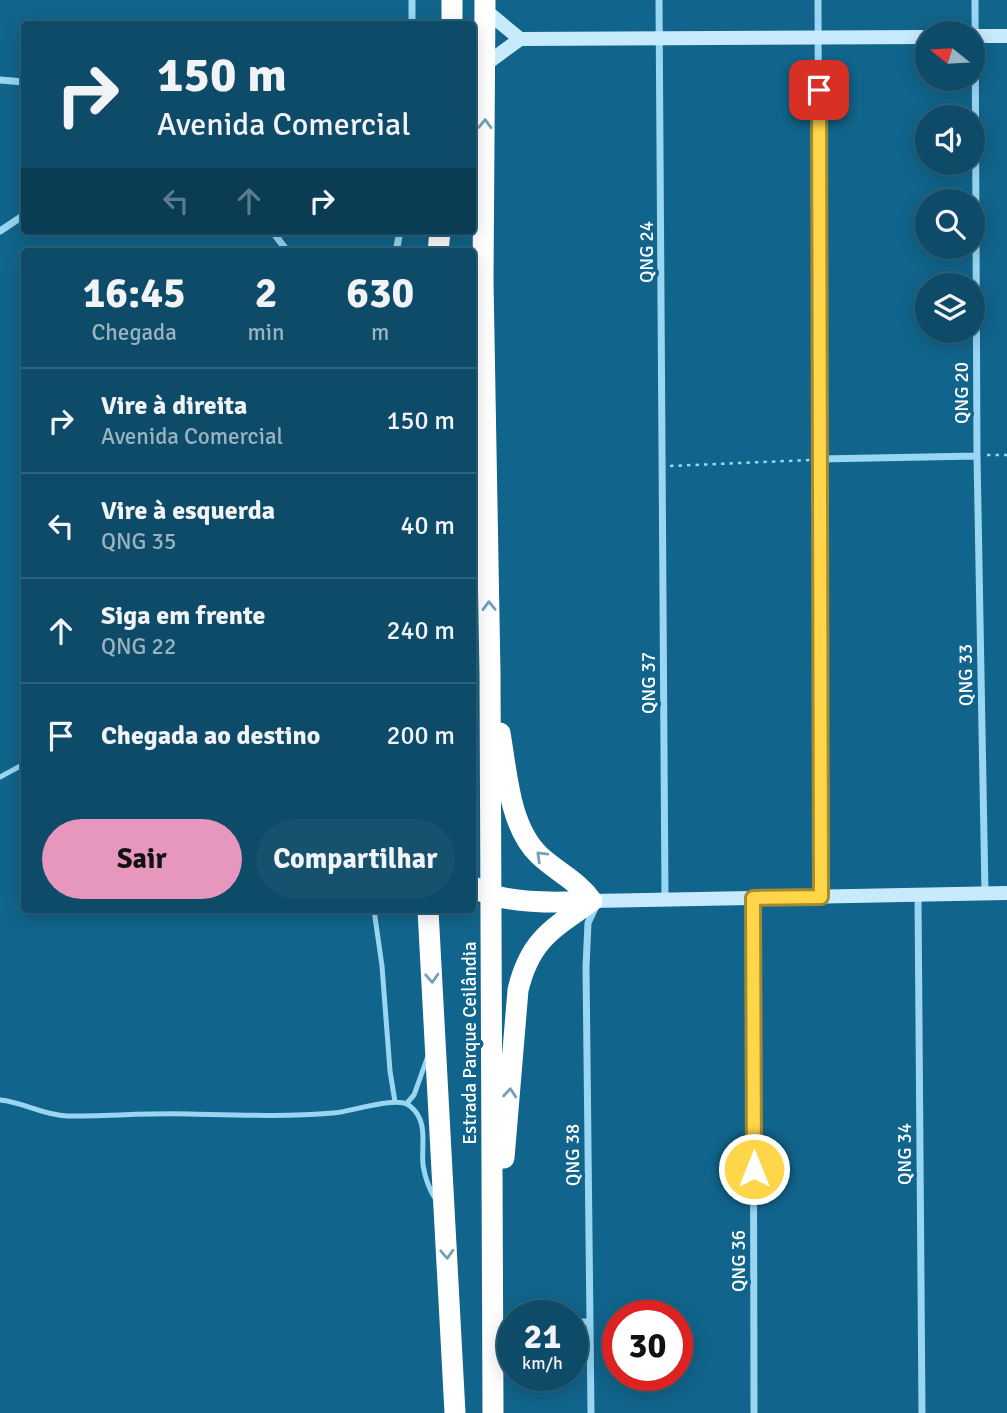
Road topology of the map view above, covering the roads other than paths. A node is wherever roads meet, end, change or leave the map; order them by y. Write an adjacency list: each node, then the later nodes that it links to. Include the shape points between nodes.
1 (412, 0): 7 (street)
2 (452, 0): 8 (highway)
3 (659, 0): 14 (street, QNG 24)
4 (818, 0): 12 (street)
5 (975, 0): 9 (street, QNG 20)
6 (485, 5): 15 (street); 16 (highway, Estrada Parque Ceilândia)
7 (412, 21)
8 (452, 21)
9 (974, 21)
10 (985, 36): 11 (street)
11 (1007, 36)
12 (818, 37): 13 (street); 14 (street); 25 (street)
13 (915, 37)
14 (660, 38): 15 (street); 26 (street, QNG 24)
15 (520, 39): 16 (street)
16 (486, 64): 23 (highway, Estrada Parque Ceilândia, one-way to 16)
17 (0, 80): 18 (street)
18 (21, 82)
19 (974, 91): 24 (street, QNG 20)
20 (21, 217): 21 (street)
21 (0, 231)
22 (476, 254): 23 (highway)
23 (483, 281): 27 (highway, Estrada Parque Ceilândia, one-way to 23)
24 (977, 456): 25 (street); 32 (street, QNG 33)
25 (820, 459): 34 (street)
26 (663, 466): 36 (street, QNG 37)
27 (489, 674): 30 (highway, Estrada Parque Ceilândia); 37 (highway, one-way to 27, via 526,839 518,820)
28 (21, 766): 29 (lane)
29 (0, 777)
30 (482, 890): 37 (highway, via 549,902); 45 (highway, Estrada Parque Ceilândia)
31 (1007, 893): 32 (street)
32 (985, 894): 33 (street)
33 (918, 895): 34 (street); 53 (street, QNG 34)
34 (821, 897): 35 (street)
35 (753, 898): 36 (street); 52 (street, QNG 36)
36 (665, 900): 37 (street)
37 (596, 901): 45 (highway, one-way to 37, via 523,970 542,939); 47 (street, QNG 38, via 586,940)
38 (374, 913): 42 (lane)
39 (428, 913): 40 (highway, Estrada Parque Ceilândia, one-way to 40)
40 (436, 1044): 43 (lane); 44 (highway, Estrada Parque Ceilândia)
41 (0, 1100): 42 (lane, via 54,1116 304,1115)
42 (395, 1102): 43 (lane)
43 (407, 1103): 44 (lane, via 421,1118 426,1182)
44 (445, 1214): 49 (highway, Estrada Parque Ceilândia, one-way to 49)
45 (493, 1283): 46 (highway, Estrada Parque Ceilândia)
46 (497, 1300)
47 (590, 1322): 51 (street, QNG 38)
48 (497, 1377): 50 (highway, Estrada Parque Ceilândia)
49 (455, 1413)
50 (493, 1413)
51 (591, 1413)
52 (754, 1413)
53 (922, 1413)

